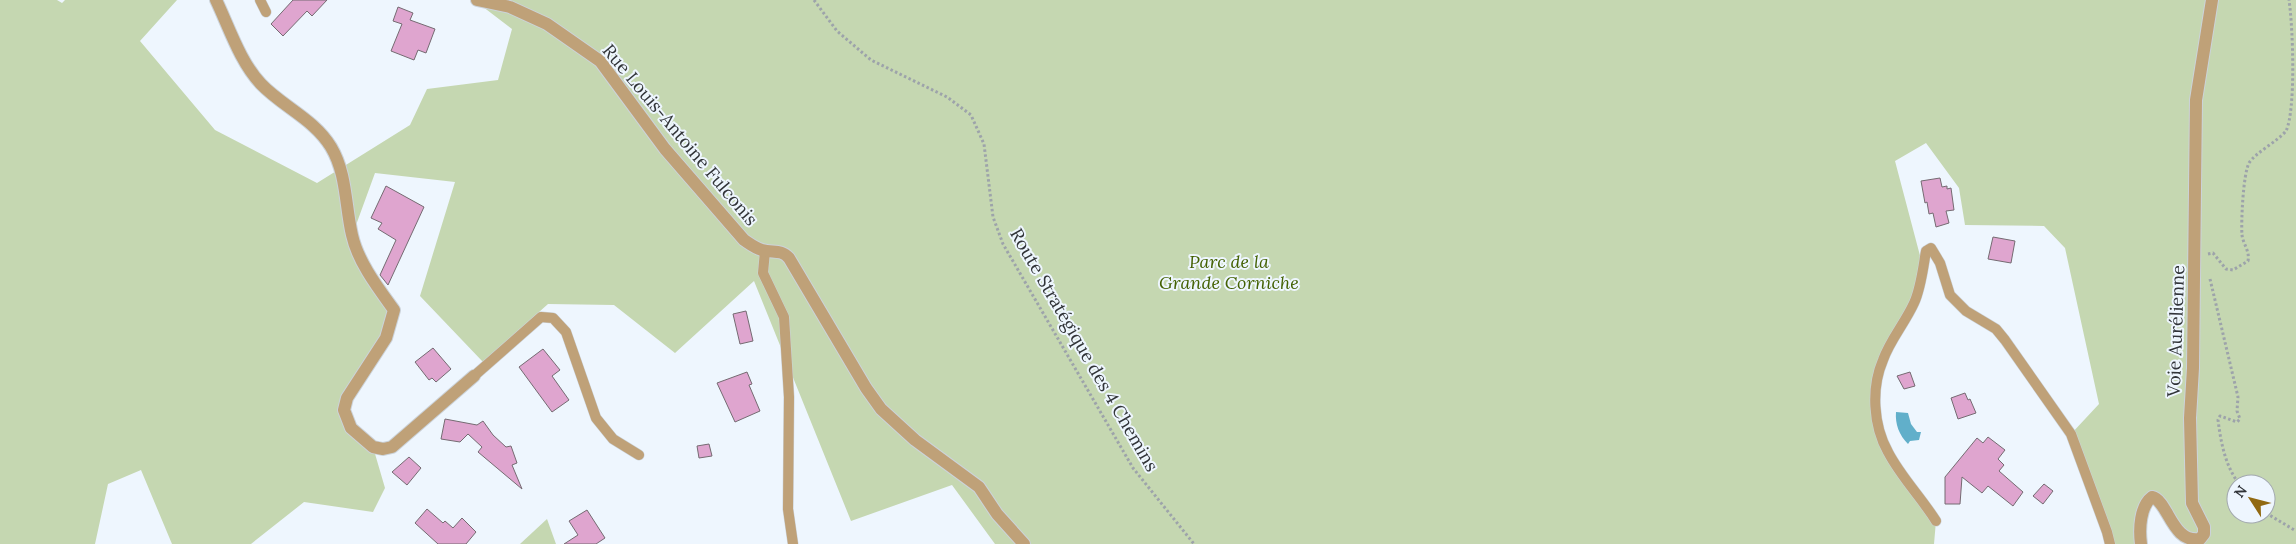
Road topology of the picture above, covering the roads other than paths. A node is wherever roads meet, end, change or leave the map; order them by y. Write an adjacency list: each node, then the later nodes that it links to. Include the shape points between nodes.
1 (216, 0): 7 (street, via 259,82 314,125 331,147 344,176 352,236 362,262 394,310 386,338 347,398 344,410 351,428 373,447 383,449 392,446)
2 (260, 0): 5 (lane)
3 (477, 0): 6 (street, Rue Louis-Antoine Fulconis, via 510,7 547,24 600,61 665,149 744,240)
4 (2212, 0): 13 (street, Voie Aurélienne, via 2196,100 2194,339 2190,418 2192,503 2204,527 2204,534 2200,539 2189,539 2172,524 2161,501 2152,497 2146,501 2142,514)
5 (266, 12)
6 (765, 251): 10 (lane, via 763,273 784,317 790,397 788,509); 11 (street, Rue Louis-Antoine Fulconis, via 781,252 789,258 881,409 915,440 971,480)
7 (474, 376): 8 (lane, via 541,317 553,318 566,332 596,418 613,439)
8 (639, 456)
9 (1936, 521): 12 (lane, via 1887,450 1876,418 1876,388 1883,360 1915,302 1926,251 1931,248 1950,295 1966,311 1996,329 2071,434)
10 (793, 544)
11 (1024, 544)
12 (2110, 544)
13 (2141, 544)

